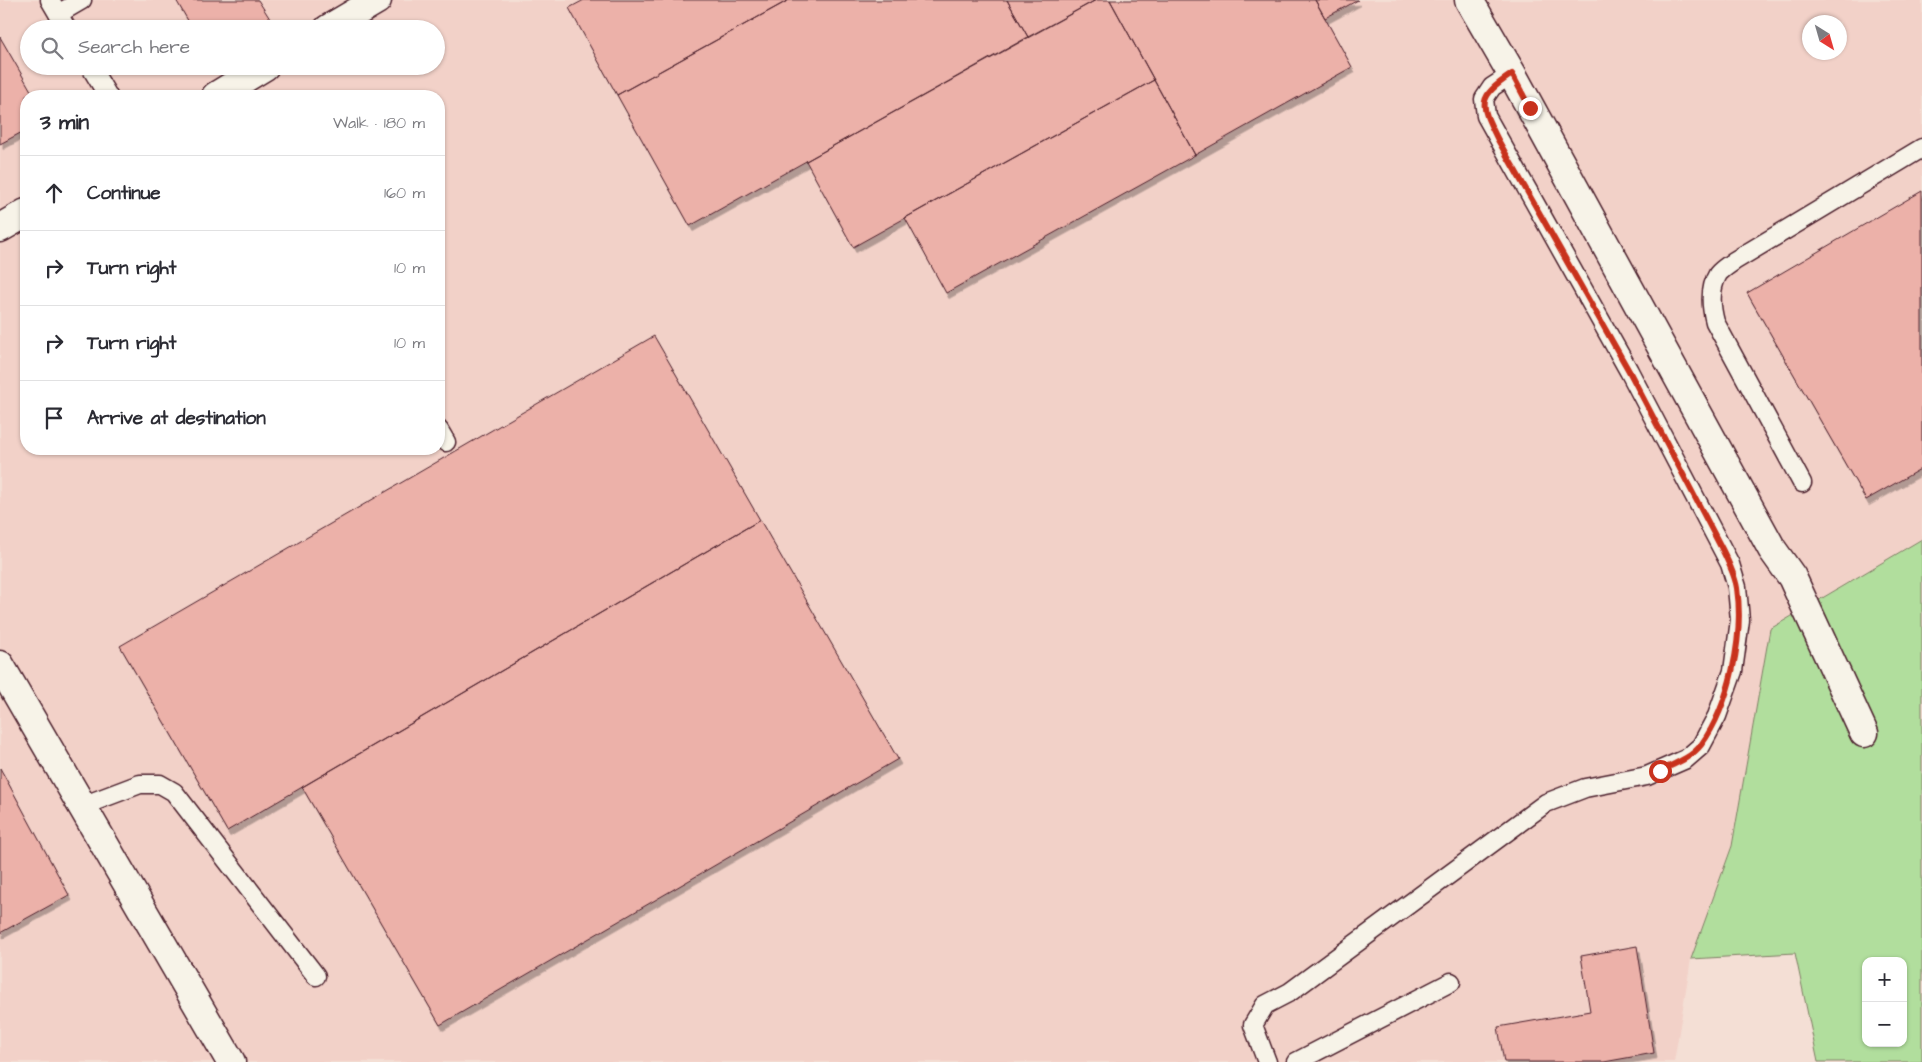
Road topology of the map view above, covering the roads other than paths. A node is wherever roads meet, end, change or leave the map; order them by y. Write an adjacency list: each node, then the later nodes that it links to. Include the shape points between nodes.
1 (82, 0): 4 (lane)
2 (377, 0): 5 (street)
3 (1470, 0): 6 (street)
4 (59, 14)
5 (343, 20)
6 (1512, 74): 16 (street, via 1772,550 1792,578); 21 (lane, via 1492,87 1484,99 1486,116 1629,371 1730,564 1737,586 1740,620 1733,672 1717,716 1701,746 1686,759 1647,776 1585,788 1546,803 1290,992 1265,1005 1253,1025)
7 (95, 75): 9 (lane)
8 (253, 75): 10 (street)
9 (104, 90)
10 (234, 90)
11 (1922, 148): 14 (lane, via 1734,261 1719,273 1713,289 1711,307 1715,322)
12 (20, 216): 13 (street)
13 (0, 228)
14 (1802, 483)
15 (0, 665): 17 (street)
16 (1864, 732)
17 (82, 806): 18 (lane, via 140,784 160,784 174,792); 20 (street)
18 (316, 976)
19 (1451, 982): 22 (lane)
20 (231, 1062)
21 (1267, 1062)
22 (1296, 1062)

